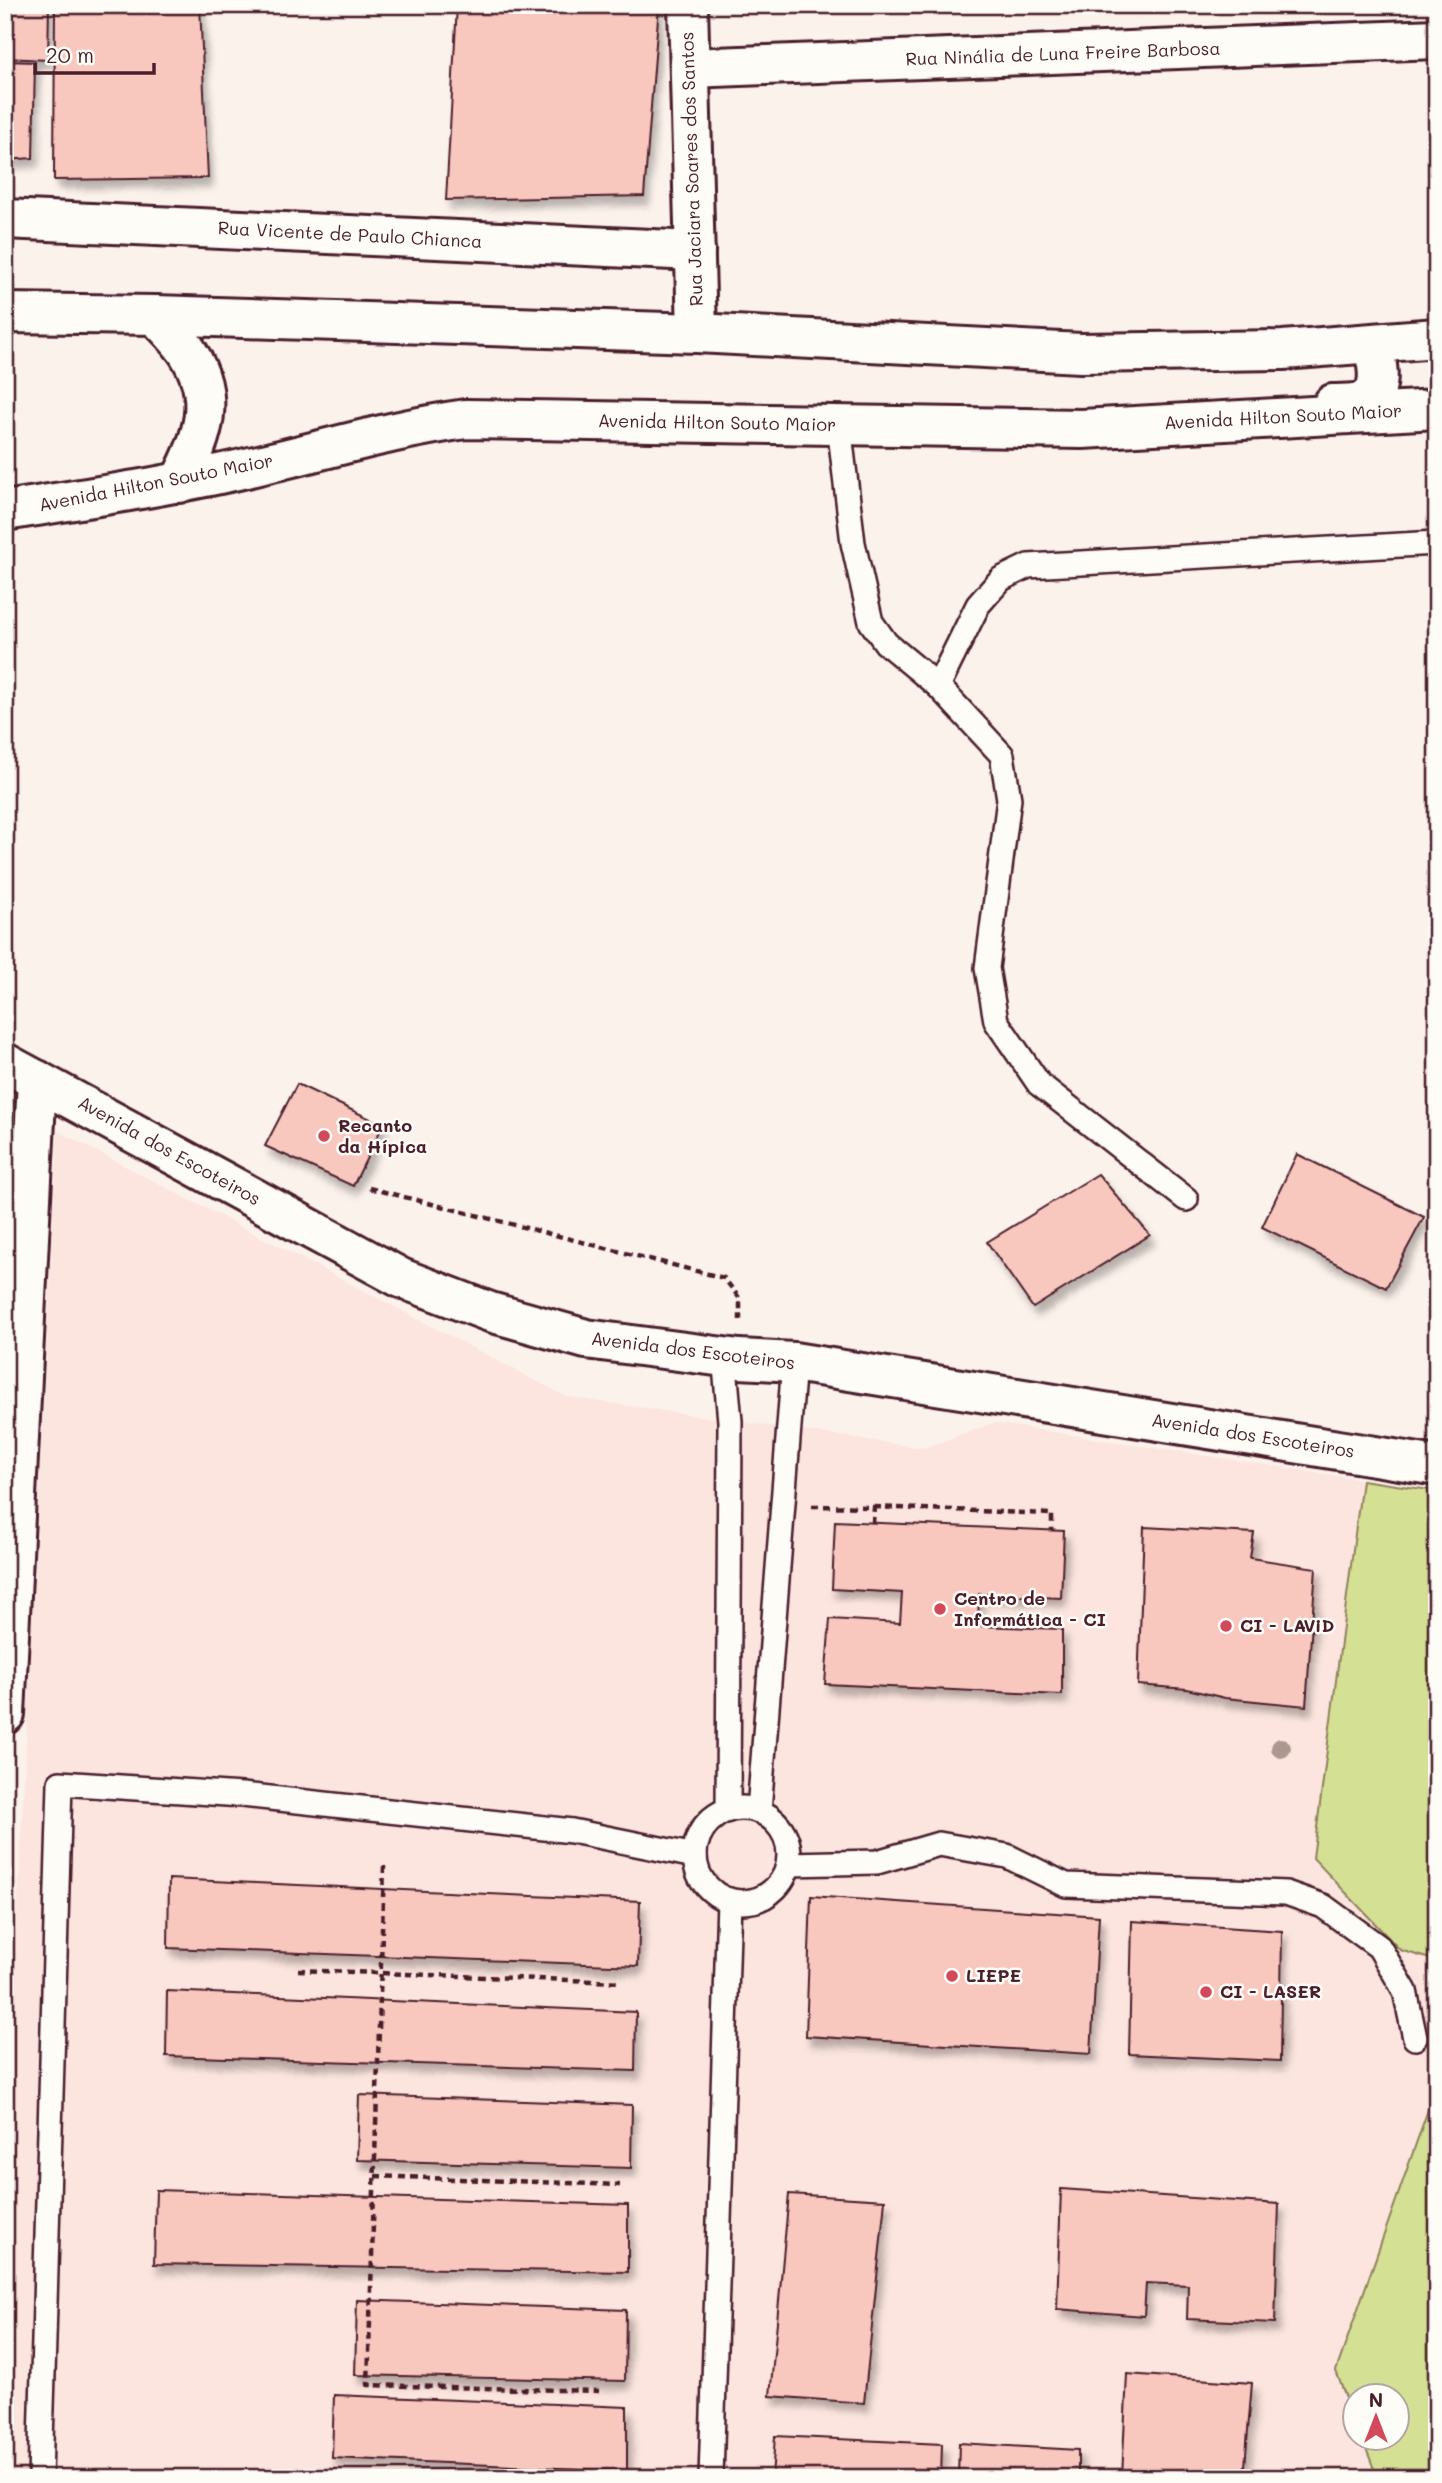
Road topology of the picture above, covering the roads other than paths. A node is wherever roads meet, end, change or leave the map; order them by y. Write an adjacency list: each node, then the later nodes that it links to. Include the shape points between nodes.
1 (688, 5): 3 (street, Rua Jaciara Soares dos Santos)
2 (1437, 39): 3 (street, Rua Ninália de Luna Freire Barbosa)
3 (690, 68): 5 (street, Rua Jaciara Soares dos Santos)
4 (5, 219): 5 (street, Rua Vicente de Paulo Chianca)
5 (695, 251): 8 (street, Rua Jaciara Soares dos Santos)
6 (5, 313): 7 (street)
7 (155, 315): 8 (street); 14 (street, via 186,349 205,391 199,440)
8 (697, 333): 10 (street, via 1081,353 1283,351)
9 (1437, 338): 10 (street)
10 (1371, 344): 12 (street, via 1378,375 1368,399 1238,409)
11 (1437, 409): 12 (street, Avenida Hilton Souto Maior)
12 (1150, 424): 13 (street, Avenida Hilton Souto Maior, via 1082,429)
13 (839, 425): 14 (street, Avenida Hilton Souto Maior, via 466,419 413,427); 17 (lane, via 853,543 871,622 886,643)
14 (179, 483): 15 (street, Avenida Hilton Souto Maior)
15 (5, 511)
16 (1437, 543): 17 (lane, via 1028,566 1001,579 978,605)
17 (938, 686): 19 (lane, via 1002,755 1009,799 987,968 996,1021 1039,1084)
18 (21, 1072): 20 (street, Avenida dos Escoteiros, via 401,1278 490,1312 586,1339); 23 (street)
19 (1186, 1199)
20 (731, 1358): 21 (street, Avenida dos Escoteiros); 25 (lane)
21 (794, 1362): 22 (street, Avenida dos Escoteiros); 26 (lane)
22 (1437, 1466)
23 (9, 1578): 24 (street)
24 (5, 1714)
25 (728, 1810): 26 (lane); 27 (lane, via 704,1827)
26 (760, 1811): 28 (lane, via 783,1832)
27 (695, 1856): 29 (lane, via 705,1883); 31 (lane, via 572,1831 242,1796 60,1783)
28 (789, 1864): 29 (lane, via 773,1891 744,1902); 30 (lane, via 877,1862 939,1844 1007,1856 1066,1885 1286,1893 1323,1906 1378,1947 1405,1992)
29 (729, 1900): 32 (lane)
30 (1415, 2038)
31 (40, 2478)
32 (711, 2478)

